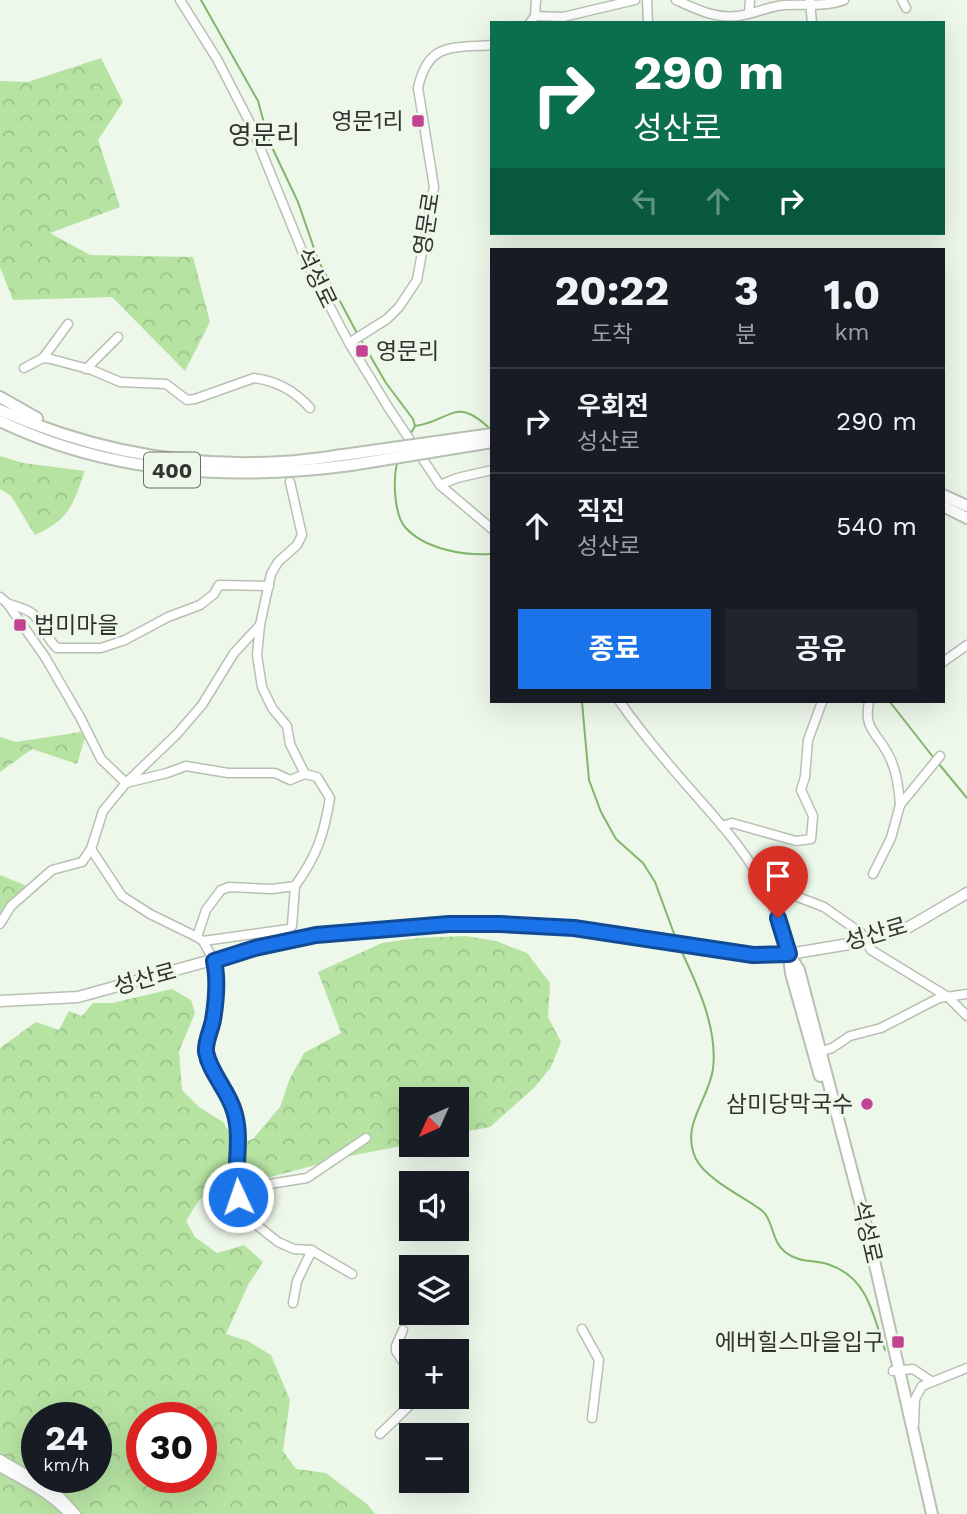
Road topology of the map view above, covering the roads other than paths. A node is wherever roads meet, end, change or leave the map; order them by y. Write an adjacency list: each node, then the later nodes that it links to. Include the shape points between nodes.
1 (180, 0): 18 (street, 석성로, via 250,123 307,263)
2 (536, 0): 12 (street)
3 (635, 0): 12 (street)
4 (647, 0): 13 (street)
5 (676, 0): 10 (street)
6 (750, 0): 9 (street)
7 (844, 0): 8 (street)
8 (810, 3): 9 (street); 14 (street)
9 (749, 13): 11 (street)
10 (704, 18): 11 (street)
11 (739, 19)
12 (532, 20)
13 (648, 21)
14 (812, 21)
15 (490, 45): 18 (street, 영문로, via 446,49 430,57 421,72 418,88 434,187 417,279 387,319)
16 (68, 324): 19 (street)
17 (118, 337): 21 (street)
18 (351, 341): 32 (street, 석성로)
19 (43, 358): 20 (street); 21 (street)
20 (24, 368)
21 (86, 369): 23 (street, via 120,382 166,384 187,400 262,379 297,393)
22 (0, 397): 26 (highway)
23 (310, 408)
24 (0, 410): 26 (highway, 400)
25 (0, 421): 29 (highway, 400, via 90,454 190,472 281,473)
26 (55, 433): 29 (highway, 400, via 145,455 218,463)
27 (490, 434): 29 (highway, 400, bridge)
28 (490, 442): 29 (highway, 400, bridge)
29 (351, 459)
30 (490, 470): 32 (street)
31 (290, 482): 38 (street, via 302,535 278,562)
32 (440, 485): 37 (street, 석성로)
33 (945, 496): 34 (highway)
34 (967, 506)
35 (945, 507): 36 (highway)
36 (967, 518)
37 (490, 527)
38 (269, 586): 39 (street, via 219,585 200,605 100,648 57,648 33,615); 40 (street)
39 (4, 600): 48 (street, via 45,656 101,759)
40 (260, 625): 47 (street, via 257,655 262,687 287,726 290,744); 48 (street, via 234,653 202,705)
41 (967, 645): 42 (street)
42 (945, 661)
43 (621, 703): 50 (street, 석성로)
44 (822, 703): 50 (street, via 808,740 801,790 813,816 811,839 796,841 732,823)
45 (869, 703): 49 (street, via 866,715 890,757)
46 (937, 759): 49 (street)
47 (305, 774): 48 (street, via 290,780 275,773 228,773 186,765); 53 (street, via 317,778 330,797 317,851)
48 (127, 783): 51 (street, via 103,811)
49 (900, 805): 52 (street, via 891,838)
50 (722, 826): 55 (street, 석성로)
51 (91, 849): 56 (street, via 82,862 52,870 11,906); 57 (street, via 121,896)
52 (873, 874)
53 (295, 886): 57 (street, via 221,890 206,910); 57 (street, via 289,929)
54 (967, 893): 58 (main road, 성산로, via 909,927)
55 (769, 898): 58 (street, via 798,897 824,907); 59 (street, 석성로)
56 (0, 924)
57 (200, 939): 60 (street)
58 (867, 941): 59 (main road, 성산로); 62 (street, via 878,956)
59 (789, 954): 60 (main road, 성산로, via 753,955 663,940 499,924 424,925 316,935); 65 (highway, 석성로)
60 (214, 961): 63 (main road, 성산로, via 78,997); 67 (street, via 213,1020 206,1051 238,1128)
61 (967, 995): 62 (street)
62 (947, 996): 64 (street); 65 (street)
63 (0, 1001)
64 (967, 1016)
65 (817, 1053): 75 (highway, 석성로)
66 (366, 1138): 67 (street, via 307,1178 263,1185)
67 (238, 1197): 68 (street, via 248,1218 263,1232 286,1245)
68 (312, 1250): 69 (street); 70 (street, via 297,1281)
69 (352, 1274)
70 (293, 1303)
71 (582, 1329): 78 (street, via 599,1360)
72 (404, 1330): 73 (street)
73 (400, 1339)
74 (967, 1368): 76 (street)
75 (896, 1370): 76 (street, via 913,1369); 79 (highway, 석성로); 85 (highway, 석성로)
76 (931, 1381): 79 (street, via 917,1394)
77 (406, 1409): 80 (street)
78 (592, 1418)
79 (912, 1431): 86 (highway, 석성로)
80 (380, 1434)
81 (0, 1459): 84 (street, via 55,1491)
82 (0, 1467): 83 (street, via 42,1489)
83 (68, 1514)
84 (76, 1514)
85 (925, 1514)
86 (932, 1514)

